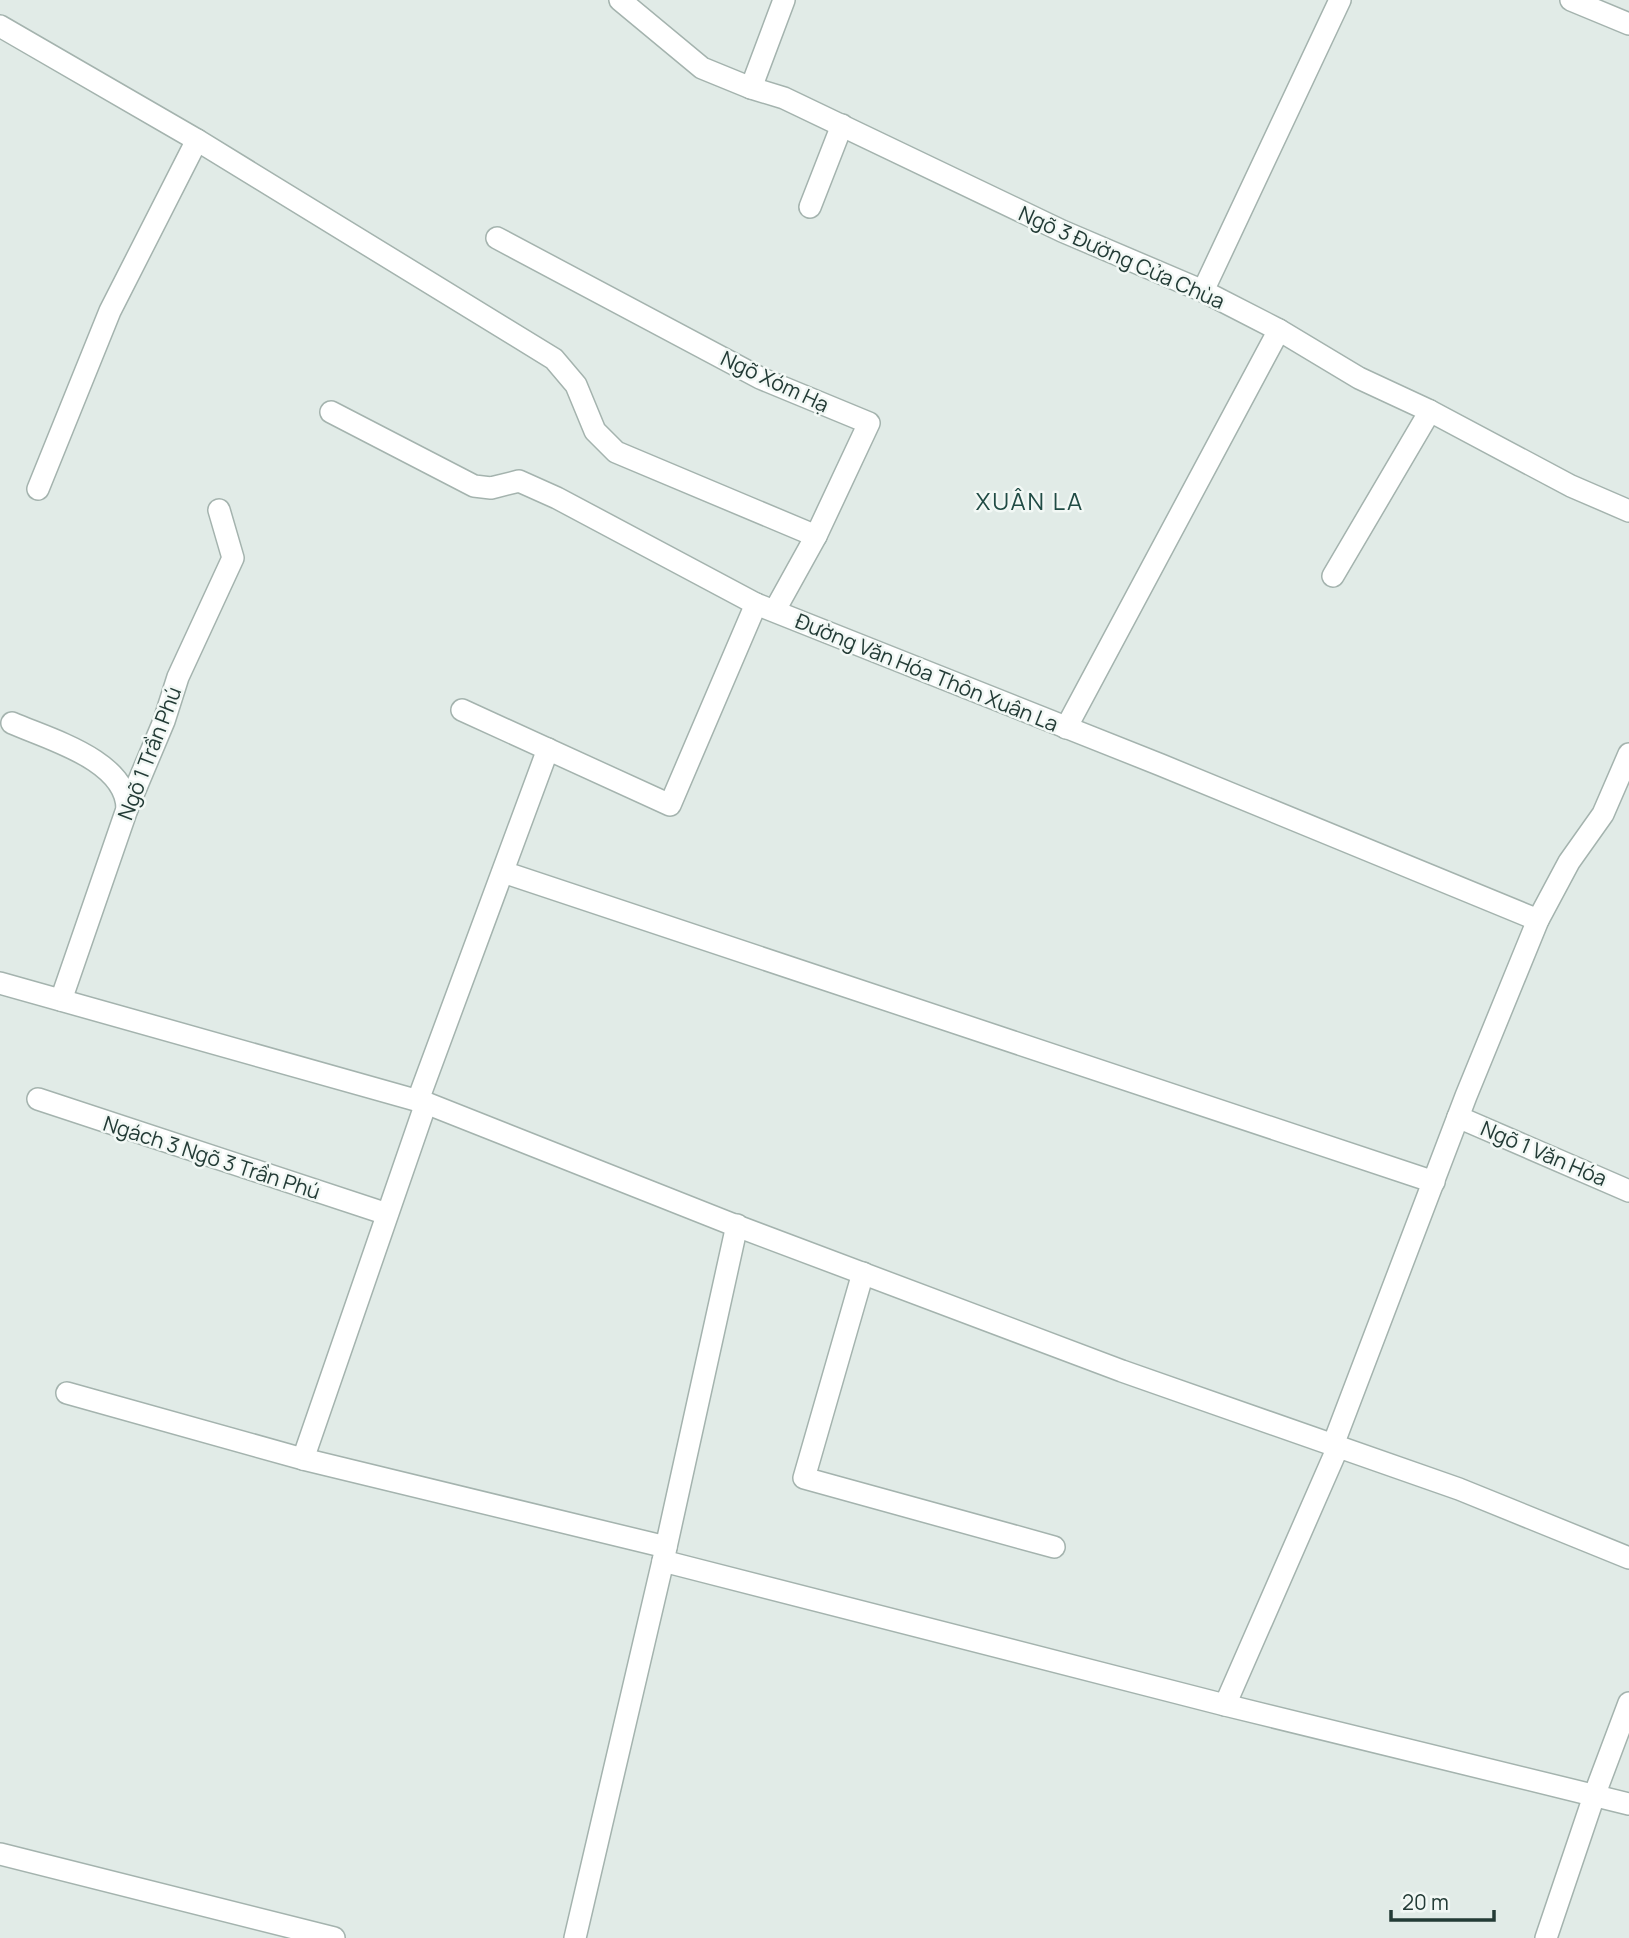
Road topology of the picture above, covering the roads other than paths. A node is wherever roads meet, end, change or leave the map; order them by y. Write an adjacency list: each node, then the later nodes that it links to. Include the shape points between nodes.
1 (620, 0): 7 (street, Ngõ 3 Đường Cửa Chùa, via 702,68)
2 (784, 0): 7 (street)
3 (1340, 0): 12 (street)
4 (1570, 0): 5 (street)
5 (1629, 24)
6 (0, 26): 9 (street)
7 (751, 88): 8 (street, Ngõ 3 Đường Cửa Chùa)
8 (842, 124): 10 (street); 12 (street, Ngõ 3 Đường Cửa Chùa, via 1062,231)
9 (197, 140): 16 (street, via 110,311); 19 (street, via 554,359 576,385 595,430 616,452)
10 (810, 207)
11 (497, 238): 19 (street, Ngõ Xóm Hạ, via 760,378 869,423)
12 (1203, 291): 13 (street, Ngõ 3 Đường Cửa Chùa)
13 (1279, 330): 14 (street, Ngõ 3 Đường Cửa Chùa, via 1359,379); 24 (street)
14 (1430, 411): 18 (street, Ngõ 3 Đường Cửa Chùa); 20 (street)
15 (331, 412): 21 (street, Đường Văn Hóa Thôn Xuân La, via 474,486 491,488 519,481 532,486)
16 (38, 489)
17 (219, 510): 27 (street, Ngõ 1 Trần Phú, via 233,558 178,677)
18 (1629, 511)
19 (816, 536): 21 (street, Ngõ Xóm Hạ)
20 (1332, 576)
21 (766, 607): 24 (street, Đường Văn Hóa Thôn Xuân La); 25 (street, Ngõ Xóm Hạ, via 670,805)
22 (462, 710): 25 (street)
23 (12, 723): 27 (street, via 98,763 121,786)
24 (1066, 728): 29 (street, Đường Văn Hóa Thôn Xuân La)
25 (548, 749): 28 (street)
26 (1629, 754): 29 (street, via 1603,814 1569,862)
27 (127, 809): 31 (street, Ngõ 1 Trần Phú)
28 (503, 872): 33 (street); 35 (street)
29 (1538, 920): 34 (street)
30 (0, 982): 31 (street)
31 (61, 1000): 33 (street)
32 (38, 1099): 37 (street, Ngách 3 Ngõ 3 Trần Phú)
33 (422, 1101): 37 (street); 38 (street)
34 (1458, 1117): 35 (street); 36 (street, Ngõ 1 Văn Hóa)
35 (1434, 1182): 41 (street)
36 (1629, 1191)
37 (387, 1214): 42 (street)
38 (737, 1225): 39 (street); 44 (street)
39 (863, 1273): 41 (street); 43 (street, via 804,1478)
40 (67, 1394): 42 (street)
41 (1336, 1446): 45 (street, via 1459,1489); 47 (street)
42 (303, 1459): 44 (street)
43 (1054, 1547)
44 (664, 1554): 47 (street); 52 (street)
45 (1629, 1558)
46 (1629, 1703): 48 (street)
47 (1225, 1705): 48 (street)
48 (1594, 1796): 49 (street); 53 (street)
49 (1629, 1804)
50 (0, 1854): 51 (street)
51 (334, 1938)
52 (575, 1938)
53 (1546, 1938)

